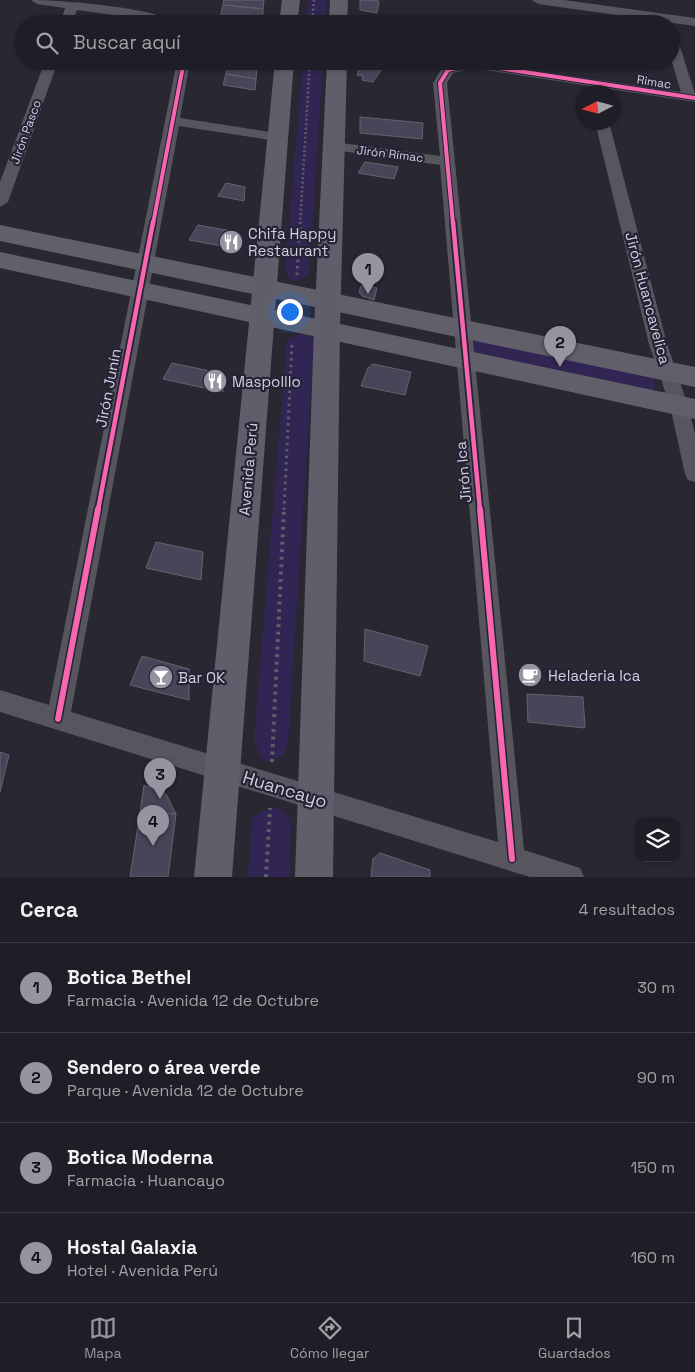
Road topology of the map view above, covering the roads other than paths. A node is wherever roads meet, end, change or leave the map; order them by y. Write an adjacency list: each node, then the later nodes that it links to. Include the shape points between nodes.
1 (37, 0): 6 (street)
2 (291, 0): 10 (main road)
3 (339, 0): 11 (main road)
4 (538, 0): 12 (street)
5 (645, 0): 13 (street)
6 (72, 5): 7 (street); 8 (street)
7 (113, 6): 9 (street)
8 (69, 15)
9 (144, 15)
10 (289, 15)
11 (338, 15)
12 (642, 15)
13 (649, 15)
14 (680, 21): 15 (street)
15 (695, 22)
16 (680, 63): 26 (street)
17 (49, 70): 32 (street, Jirón Pasco)
18 (182, 70): 27 (street, Jirón Junín)
19 (284, 70): 29 (main road, Avenida Perú)
20 (337, 70): 30 (main road)
21 (448, 70): 23 (street, Rimac)
22 (502, 70): 24 (street, Rimac)
23 (440, 84): 31 (street, Jirón Ica)
24 (578, 85)
25 (620, 91): 26 (street, Rimac)
26 (692, 98)
27 (172, 122): 29 (street); 35 (street, Jirón Junín)
28 (604, 130): 41 (street, Jirón Huancavelica)
29 (277, 137): 37 (main road, Avenida Perú)
30 (334, 146): 31 (street, Jirón Rímac); 38 (main road)
31 (447, 161): 39 (street, Jirón Ica)
32 (0, 202)
33 (0, 232): 35 (main road)
34 (0, 260): 36 (main road)
35 (146, 263): 36 (street, Jirón Junín); 37 (main road)
36 (140, 290): 37 (main road); 46 (street, Jirón Junín)
37 (262, 301): 38 (main road, via 296,294); 38 (main road, via 294,323); 47 (main road, Avenida Perú)
38 (328, 314): 39 (main road); 40 (main road); 48 (main road)
39 (462, 328): 40 (street, Jirón Ica); 41 (main road)
40 (465, 358): 43 (main road); 49 (street, Jirón Ica)
41 (667, 371): 42 (main road); 43 (street, Jirón Huancavelica)
42 (695, 377)
43 (687, 407): 44 (street, Jirón Huancavelica)
44 (695, 474)
45 (0, 701): 46 (street, Huancayo)
46 (58, 719): 47 (street, Huancayo)
47 (222, 770): 48 (street, Huancayo); 50 (main road, Avenida Perú)
48 (317, 799): 49 (street, Huancayo); 51 (main road)
49 (512, 859): 52 (street, Huancayo)
50 (213, 877)
51 (314, 877)
52 (571, 877)

